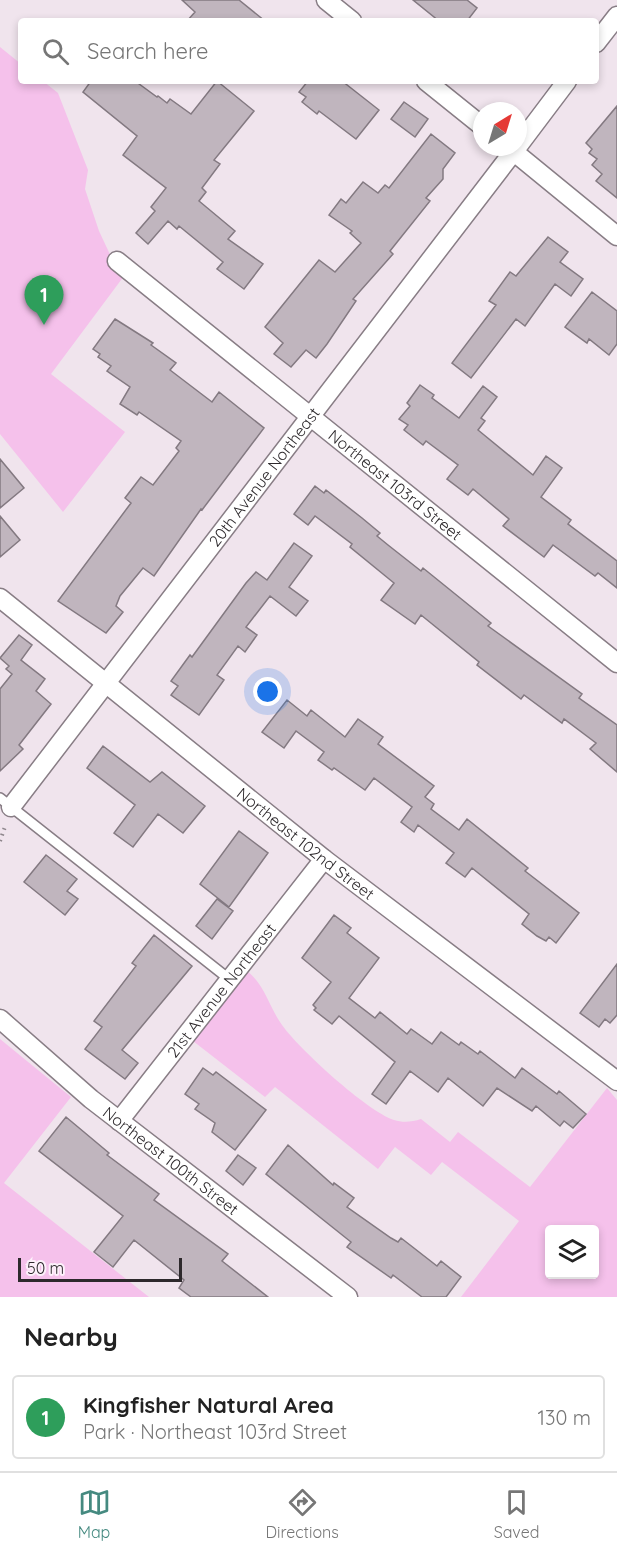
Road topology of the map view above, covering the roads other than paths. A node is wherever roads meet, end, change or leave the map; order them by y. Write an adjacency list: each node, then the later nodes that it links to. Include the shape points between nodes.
1 (326, 0): 3 (street)
2 (617, 16): 4 (street)
3 (348, 18)
4 (599, 39)
5 (430, 84): 7 (street)
6 (565, 84): 8 (street, 20th Avenue Northeast)
7 (473, 119)
8 (527, 132)
9 (508, 156): 13 (street, 20th Avenue Northeast)
10 (523, 156): 11 (street)
11 (617, 236)
12 (117, 261): 13 (street, Northeast 103rd Street)
13 (311, 418): 15 (street, Northeast 103rd Street); 16 (street, 20th Avenue Northeast)
14 (0, 598): 16 (street, Northeast 102nd Street)
15 (617, 663)
16 (106, 685): 17 (street, 20th Avenue Northeast); 18 (street, Northeast 102nd Street)
17 (6, 803): 19 (lane)
18 (324, 859): 19 (street, 21st Avenue Northeast); 21 (street, Northeast 102nd Street)
19 (229, 979): 22 (street, 21st Avenue Northeast)
20 (0, 1019): 22 (street, Northeast 100th Street)
21 (617, 1081)
22 (119, 1121): 23 (street, Northeast 100th Street)
23 (348, 1297)

